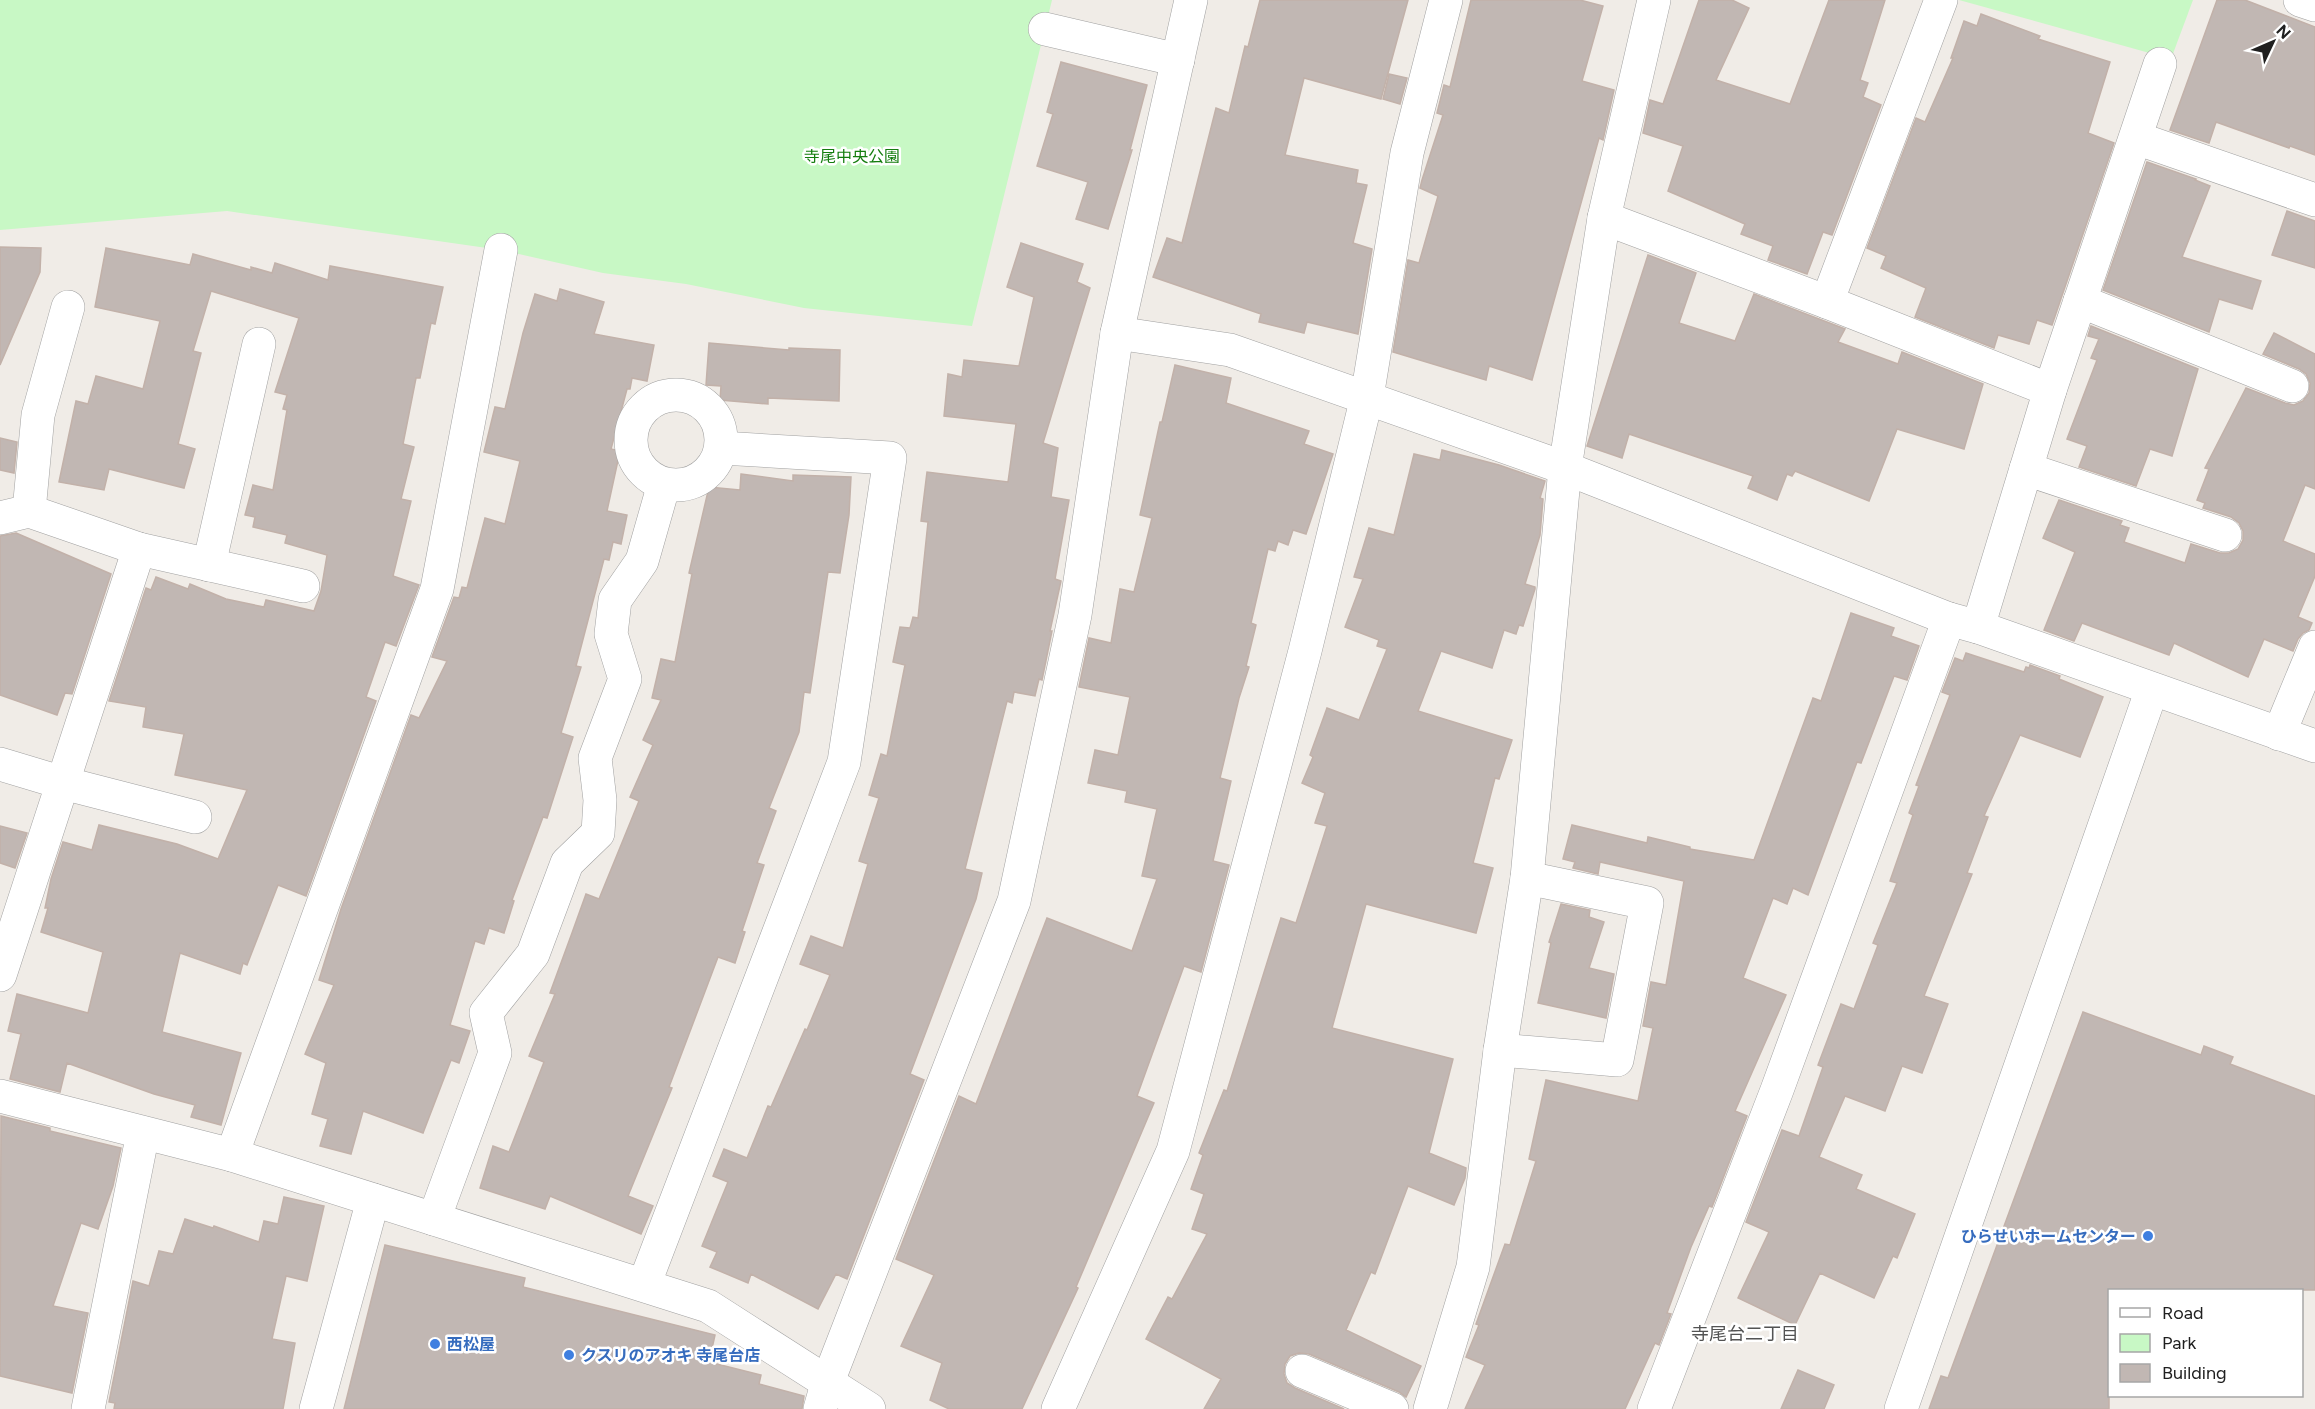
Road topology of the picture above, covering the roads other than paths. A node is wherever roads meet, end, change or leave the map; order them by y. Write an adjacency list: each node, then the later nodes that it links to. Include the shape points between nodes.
1 (1191, 0): 8 (street)
2 (1446, 0): 21 (street, via 1407,153)
3 (1941, 0): 15 (street)
4 (2300, 0): 5 (street)
5 (2315, 5)
6 (1644, 6): 12 (street)
7 (1045, 29): 8 (street)
8 (1178, 60): 17 (street)
9 (2160, 64): 10 (street)
10 (2136, 138): 11 (street); 14 (street)
11 (2315, 200)
12 (1604, 218): 15 (street); 23 (street)
13 (501, 250): 44 (street, via 437,589)
14 (2080, 301): 19 (street); 20 (street)
15 (1827, 302): 20 (street)
16 (68, 308): 26 (street)
17 (1117, 333): 21 (street, via 1230,350); 49 (street, via 1075,615 1014,901)
18 (259, 344): 29 (street)
19 (2292, 386)
20 (2050, 390): 24 (street)
21 (1366, 397): 23 (street); 53 (street, via 1305,651 1173,1151)
22 (721, 448): 25 (street, via 707,474 694,482); 25 (street, via 721,432 715,417 691,397 660,398 646,406 631,434 632,450 650,477); 47 (street, via 890,458 844,762)
23 (1565, 468): 31 (street); 39 (street)
24 (2026, 469): 27 (street); 31 (street)
25 (664, 484): 46 (street, via 642,561 615,600 611,634 625,679 595,758 600,800 598,833 567,863 533,954 486,1012 495,1053)
26 (15, 514): 28 (street)
27 (2225, 535)
28 (139, 549): 29 (street); 37 (street)
29 (209, 565): 30 (street)
30 (303, 586)
31 (1964, 623): 33 (street); 56 (street)
32 (2315, 647): 34 (street)
33 (2152, 688): 34 (street); 57 (street)
34 (2279, 734): 35 (street)
35 (2315, 746)
36 (0, 764): 37 (street)
37 (63, 783): 38 (street); 40 (street)
38 (195, 817)
39 (1527, 878): 41 (street); 41 (street, via 1647,903 1617,1060)
40 (0, 975)
41 (1500, 1050): 55 (street, via 1473,1267)
42 (0, 1096): 43 (street)
43 (143, 1133): 44 (street); 50 (street)
44 (232, 1155): 45 (street)
45 (373, 1200): 46 (street); 51 (street)
46 (434, 1219): 47 (street)
47 (644, 1285): 49 (street, via 708,1306)
48 (1302, 1371): 54 (street)
49 (824, 1397): 52 (street)
50 (88, 1409)
51 (316, 1409)
52 (868, 1409)
53 (1058, 1409)
54 (1392, 1409)
55 (1430, 1409)
56 (1654, 1409)
57 (1901, 1409)

